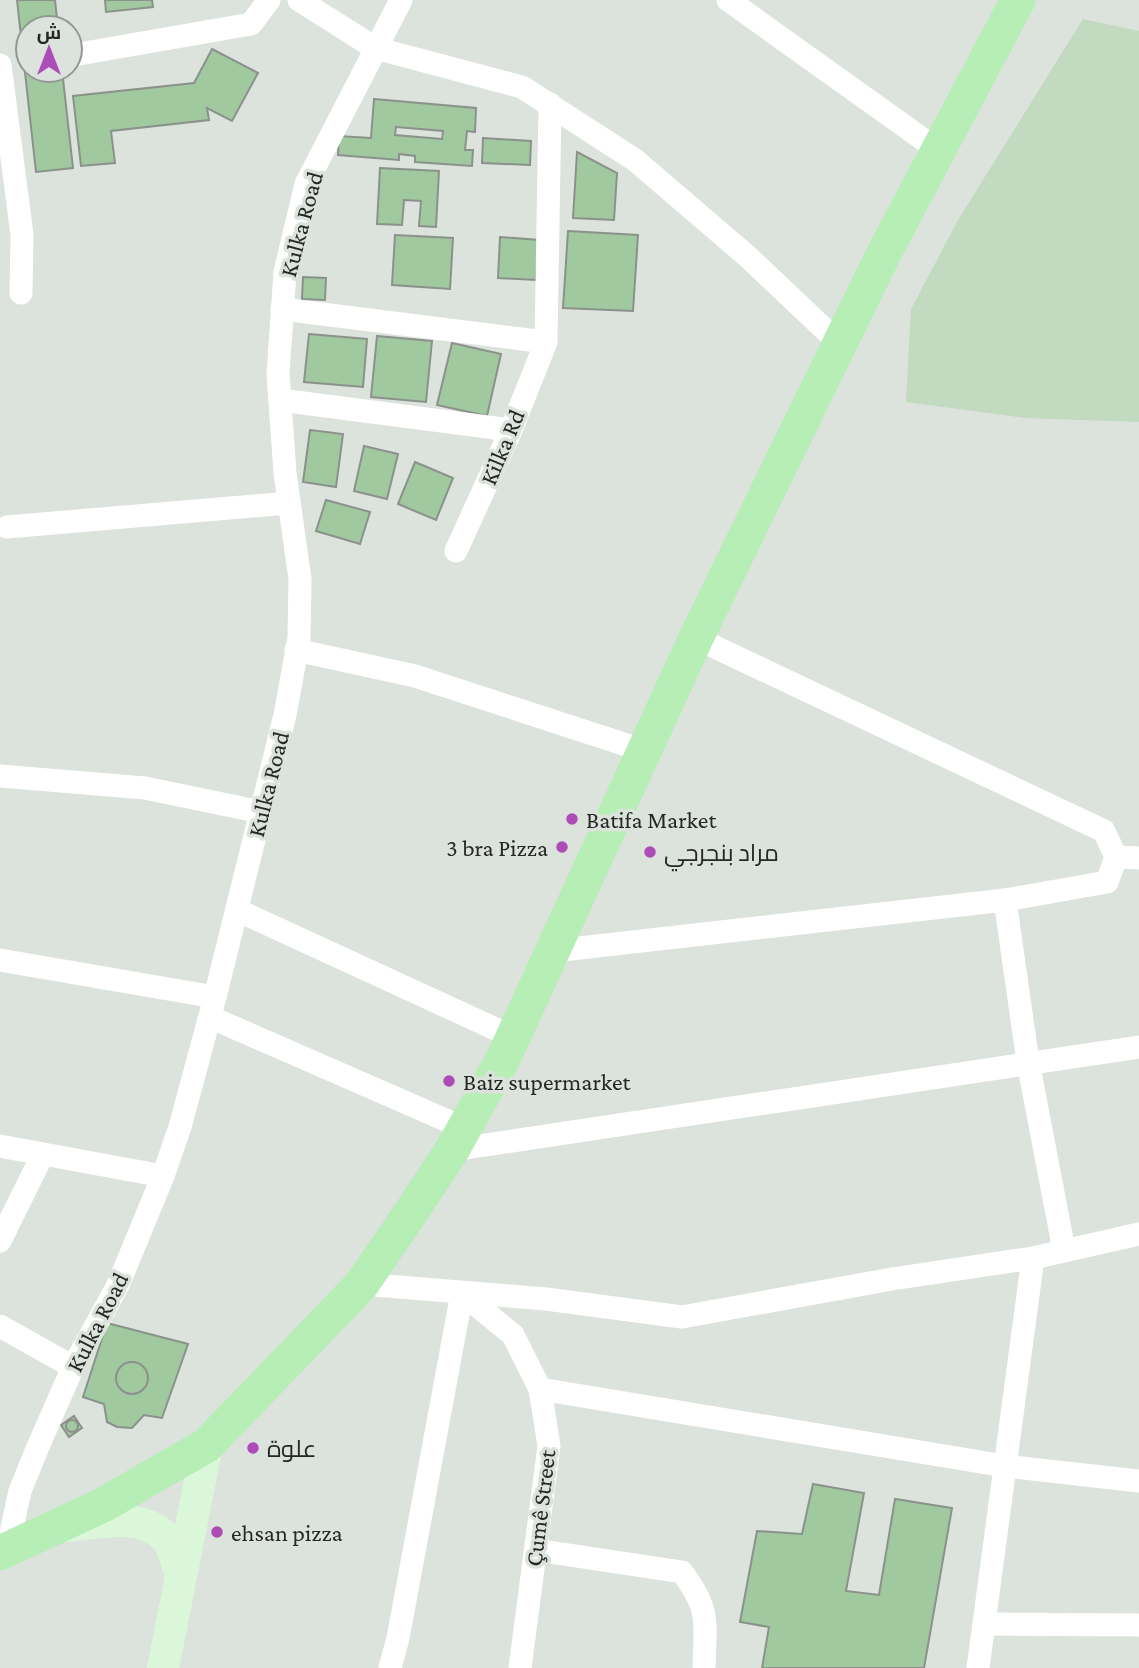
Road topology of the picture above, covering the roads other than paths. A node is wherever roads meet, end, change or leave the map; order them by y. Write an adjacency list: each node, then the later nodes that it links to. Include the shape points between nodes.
1 (269, 0): 7 (street, via 251,24)
2 (299, 0): 6 (street)
3 (401, 0): 6 (street, Kulka Road)
4 (728, 0): 11 (street)
5 (1018, 0): 11 (main road)
6 (375, 48): 10 (street, via 522,87); 13 (street, Kulka Road, via 306,184 285,272)
7 (84, 53)
8 (0, 65): 9 (street)
9 (1, 99): 12 (street, via 22,234)
10 (550, 104): 14 (street); 15 (street, via 635,160)
11 (938, 150): 15 (main road)
12 (21, 293)
13 (282, 309): 14 (street); 16 (street, Kulka Road)
14 (546, 342): 17 (street, Kilka Rd)
15 (840, 344): 21 (main road)
16 (280, 400): 17 (street); 18 (street, Kulka Road)
17 (511, 430): 20 (street, Kilka Rd)
18 (289, 503): 19 (street); 22 (street, Kulka Road, via 300,579)
19 (7, 527)
20 (456, 551)
21 (696, 638): 23 (main road); 26 (street, via 1104,831)
22 (296, 650): 23 (street, via 415,676); 25 (street, Kulka Road)
23 (645, 751): 30 (main road)
24 (0, 776): 25 (street, via 145,788)
25 (261, 811): 29 (street, Kulka Road)
26 (1116, 857): 27 (street); 28 (street, via 1107,882)
27 (1139, 858)
28 (1005, 900): 30 (street); 35 (street)
29 (237, 910): 32 (street, Kulka Road); 33 (street)
30 (553, 951): 33 (main road)
31 (0, 960): 32 (street)
32 (213, 1007): 36 (street); 39 (street, Kulka Road)
33 (513, 1037): 36 (main road)
34 (1139, 1048): 35 (street)
35 (1028, 1062): 36 (street); 42 (street)
36 (458, 1139): 44 (main road)
37 (0, 1146): 38 (street)
38 (43, 1154): 39 (street); 41 (street)
39 (163, 1177): 47 (street, Kulka Road, via 118,1285)
40 (1139, 1234): 42 (street)
41 (0, 1241)
42 (1065, 1250): 43 (street)
43 (1033, 1258): 45 (street, via 682,1317); 50 (street)
44 (362, 1284): 45 (street); 49 (main road)
45 (462, 1293): 48 (street, Çumê Street, via 513,1335); 59 (street)
46 (0, 1326): 47 (street)
47 (73, 1367): 53 (street, Kulka Road, via 19,1491)
48 (540, 1390): 50 (street); 54 (street, Çumê Street, via 549,1446)
49 (206, 1445): 52 (main road, via 103,1505); 55 (main road)
50 (1005, 1466): 51 (street); 56 (street)
51 (1139, 1481)
52 (48, 1528): 53 (main road); 55 (main road, via 107,1522 145,1524 164,1536)
53 (2, 1548)
54 (536, 1550): 60 (street, Çumê Street); 61 (street, via 682,1572 701,1598)
55 (181, 1576): 58 (main road)
56 (984, 1624): 57 (street); 62 (street)
57 (1139, 1625)
58 (163, 1668)
59 (390, 1668)
60 (520, 1668)
61 (704, 1668)
62 (978, 1668)

